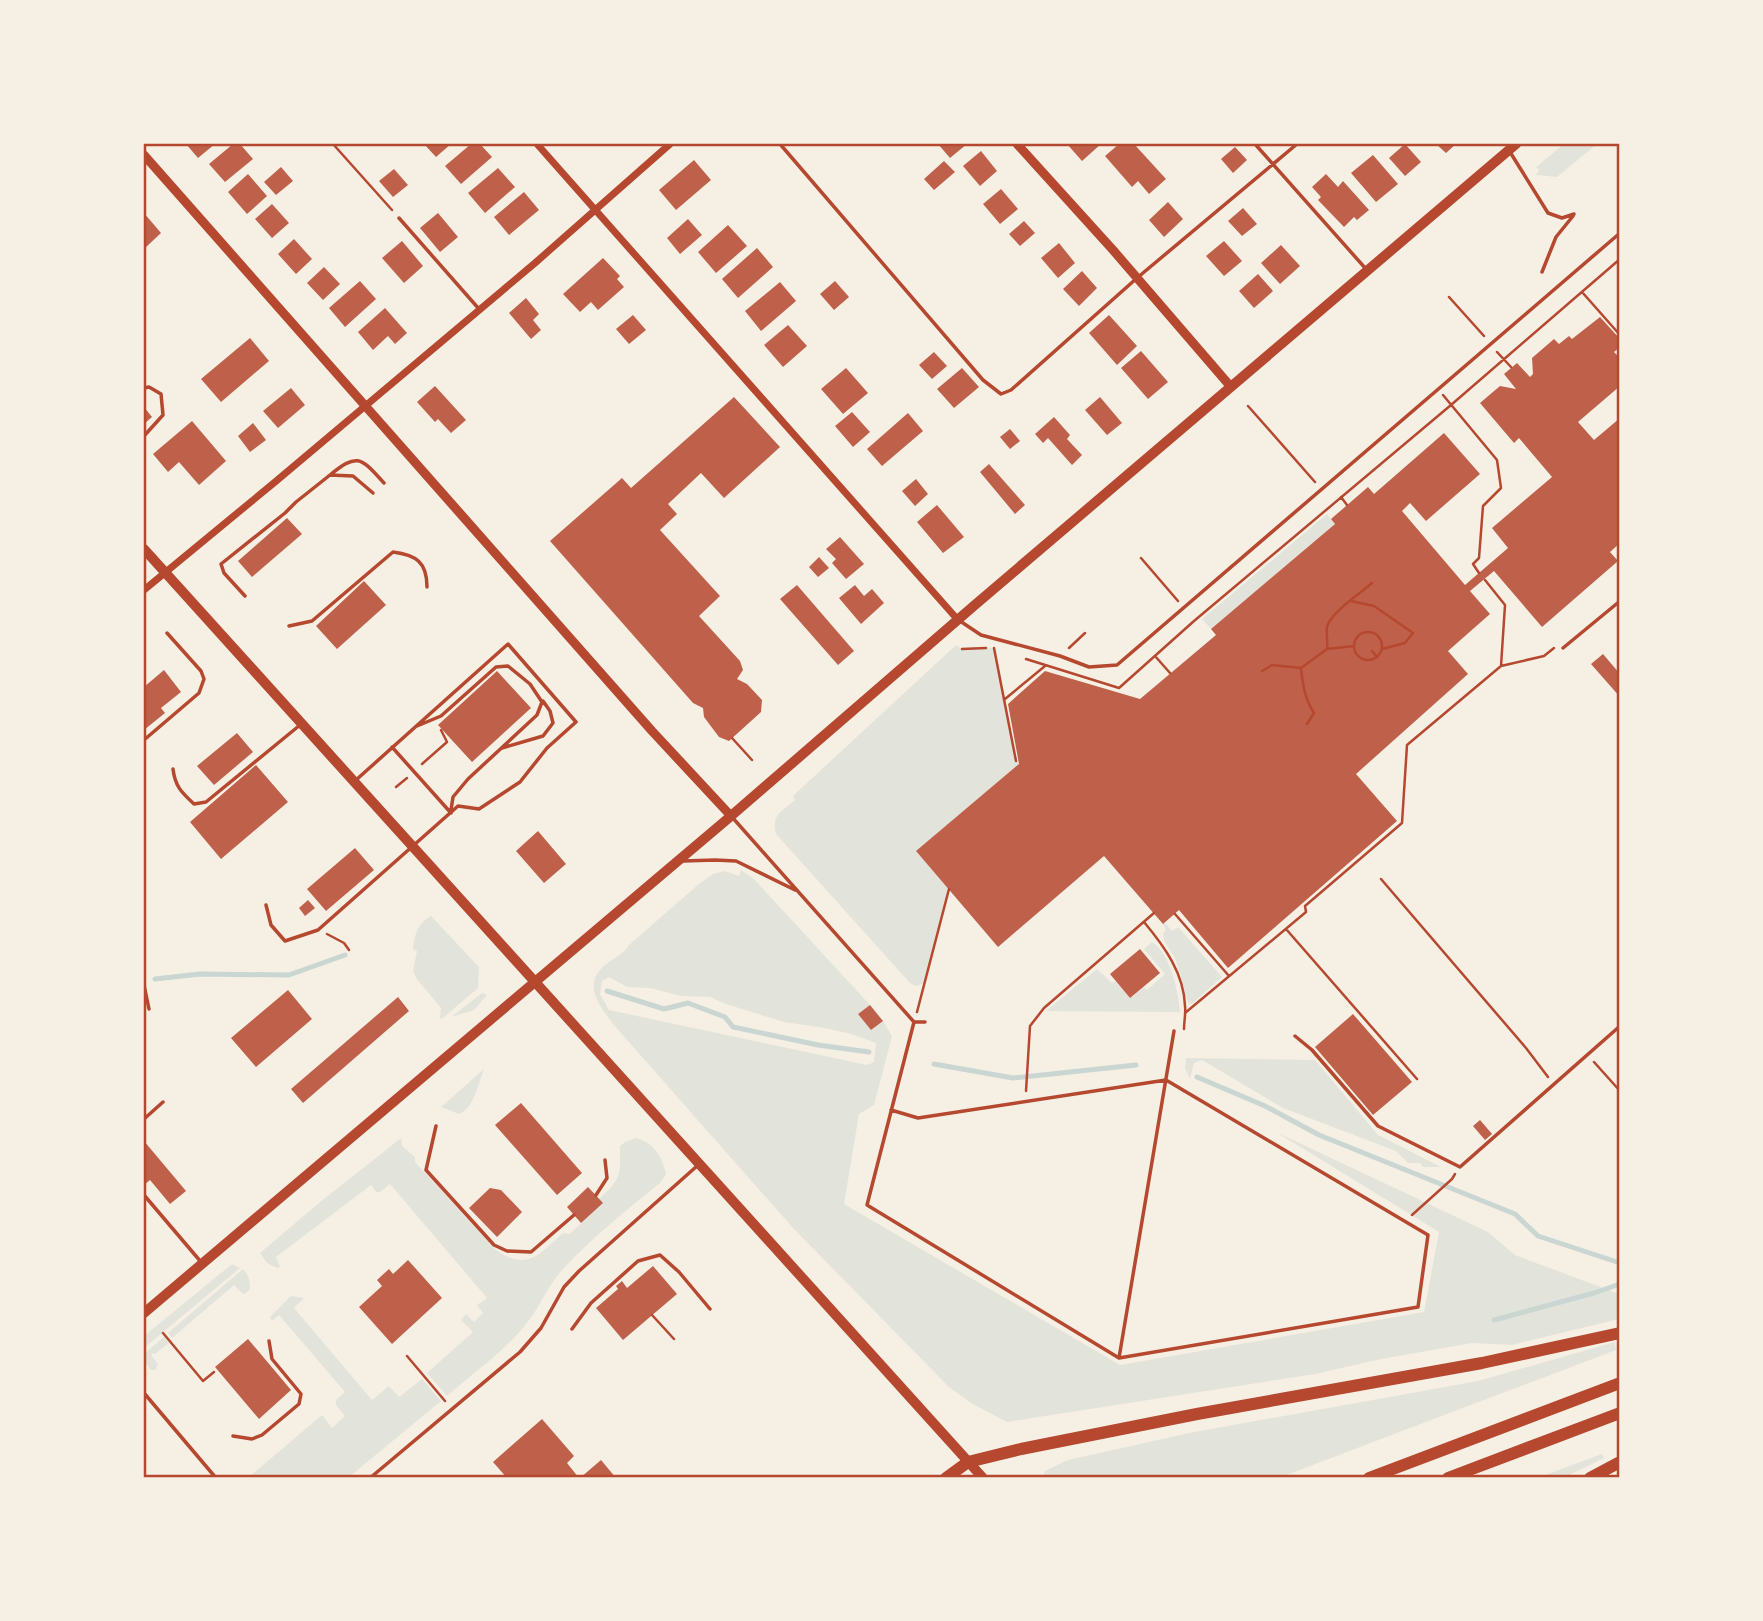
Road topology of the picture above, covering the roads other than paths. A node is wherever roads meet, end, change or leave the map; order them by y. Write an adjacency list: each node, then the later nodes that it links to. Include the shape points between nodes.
1 (537, 144): 10 (street)
2 (670, 144): 10 (street)
3 (780, 144): 15 (lane, via 983,380 1001,394)
4 (1017, 144): 15 (street)
5 (1255, 144): 9 (lane)
6 (1297, 144): 9 (lane)
7 (1509, 146): 13 (main road); 14 (lane, via 1548,213 1562,218 1574,214 1556,237)
8 (144, 155): 19 (street)
9 (1273, 164): 13 (lane); 15 (lane)
10 (596, 209): 16 (street); 30 (street)
11 (399, 218): 16 (lane)
12 (1619, 233): 30 (lane, via 1117,665 1089,667 981,635)
13 (1367, 270): 17 (main road)
14 (1542, 272)
15 (1137, 278): 17 (street)
16 (479, 309): 19 (street)
17 (1231, 387): 30 (main road)
18 (144, 388): 20 (lane, via 161,394 163,415)
19 (365, 406): 25 (street); 43 (street)
20 (144, 436)
21 (330, 475): 22 (lane, via 355,460 367,465); 23 (lane, via 353,476); 28 (lane, via 221,564)
22 (384, 483)
23 (373, 493)
24 (144, 549): 25 (main road)
25 (165, 572): 27 (street); 35 (main road)
26 (427, 587): 31 (lane, via 421,563 409,554 393,552 313,621)
27 (144, 590)
28 (244, 596)
29 (1619, 601): 33 (lane)
30 (958, 620): 43 (main road)
31 (289, 626)
32 (167, 633): 37 (lane, via 204,679 199,693)
33 (1563, 648)
34 (530, 684): 36 (lane, via 508,666 496,667 441,716); 39 (lane, via 542,702 537,715); 39 (lane, via 550,711 553,723 543,736)
35 (302, 723): 40 (lane, via 206,802 194,804 183,794 174,781); 41 (main road)
36 (414, 728): 38 (lane); 42 (lane, via 508,644 576,722 520,782 479,809 458,806)
37 (144, 740)
38 (392, 747): 41 (lane); 42 (lane)
39 (500, 749): 42 (lane, via 453,797)
40 (173, 769)
41 (354, 781): 44 (main road)
42 (451, 813): 44 (lane)
43 (731, 816): 45 (main road); 46 (lane)
44 (413, 846): 47 (lane, via 318,930 285,940 271,925); 48 (main road)
45 (677, 861): 46 (lane, via 736,861); 48 (main road)
46 (798, 891): 51 (lane)
47 (266, 905)
48 (534, 981): 62 (main road); 66 (main road)
49 (144, 985): 50 (lane)
50 (149, 1009)
51 (914, 1022): 52 (lane); 58 (lane)
52 (925, 1022)
53 (1619, 1026): 55 (lane, via 1460,1167 1378,1126)
54 (1174, 1031): 56 (lane)
55 (1295, 1036)
56 (1166, 1080): 58 (lane, via 918,1118); 72 (lane); 72 (lane, via 1428,1235 1418,1307)
57 (163, 1102): 59 (lane)
58 (891, 1110): 72 (lane, via 867,1205)
59 (144, 1119)
60 (436, 1126): 65 (lane, via 426,1170 494,1245 531,1252)
61 (605, 1160): 64 (lane, via 607,1178)
62 (699, 1165): 77 (main road); 80 (lane, via 579,1271 526,1346)
63 (144, 1195): 66 (lane)
64 (596, 1195)
65 (574, 1215)
66 (202, 1263): 68 (main road)
67 (710, 1308): 69 (lane, via 660,1255 638,1261 591,1303)
68 (144, 1313)
69 (572, 1329)
70 (1619, 1333): 77 (highway)
71 (269, 1341): 76 (lane, via 272,1359 301,1394 299,1404 262,1436)
72 (1119, 1358)
73 (1619, 1383): 83 (highway)
74 (144, 1393): 79 (lane)
75 (1619, 1413): 84 (highway)
76 (233, 1436)
77 (968, 1462): 81 (highway); 82 (main road)
78 (1619, 1462): 85 (highway)
79 (216, 1478)
80 (370, 1478)
81 (946, 1478)
82 (983, 1478)
83 (1369, 1478)
84 (1448, 1478)
85 (1590, 1478)

